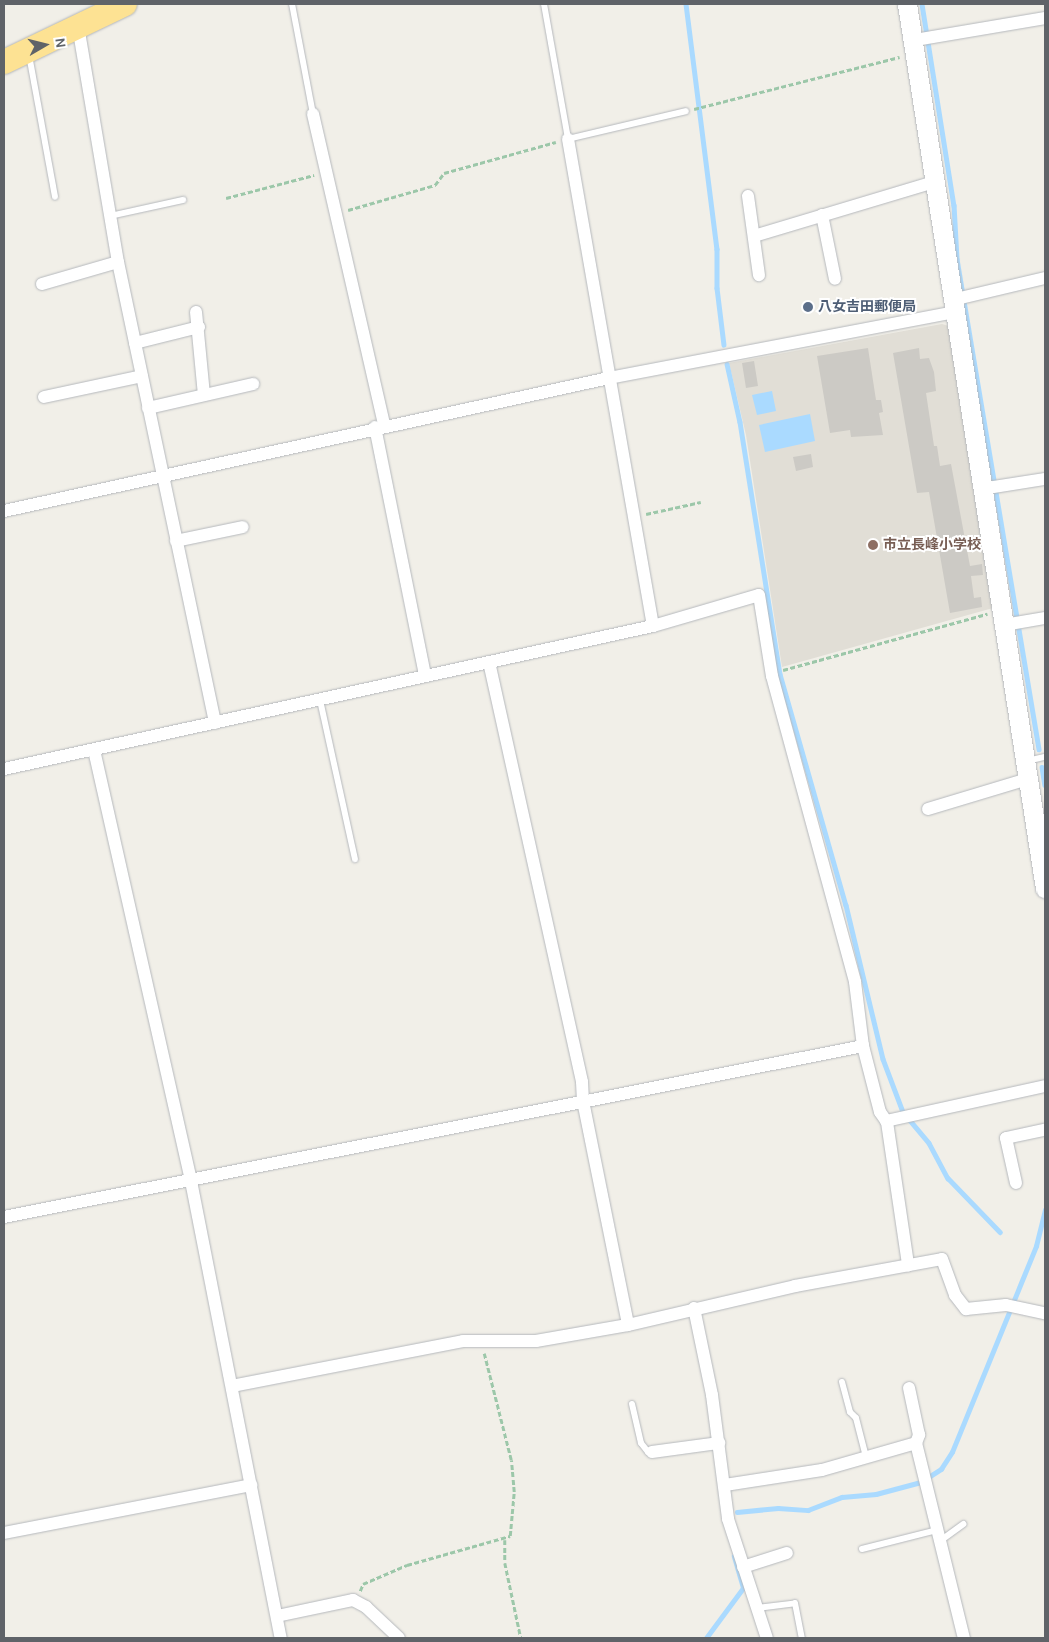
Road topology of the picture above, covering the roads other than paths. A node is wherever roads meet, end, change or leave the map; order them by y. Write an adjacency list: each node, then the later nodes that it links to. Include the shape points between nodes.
1 (125, 4): 6 (highway)
2 (292, 4): 11 (lane)
3 (544, 4): 12 (lane)
4 (907, 4): 7 (street)
5 (1045, 18): 7 (street)
6 (78, 26): 8 (highway); 18 (street)
7 (917, 47): 13 (street)
8 (28, 51): 9 (highway); 15 (lane)
9 (4, 62)
10 (686, 111): 12 (lane)
11 (314, 114): 35 (street)
12 (568, 139): 30 (street)
13 (934, 182): 17 (street); 25 (street)
14 (748, 196): 19 (street)
15 (55, 197)
16 (184, 200): 18 (lane)
17 (822, 215): 19 (street); 22 (street)
18 (110, 216): 20 (street)
19 (754, 236): 21 (street)
20 (118, 262): 24 (street); 28 (street)
21 (758, 275)
22 (835, 278)
23 (1045, 278): 25 (street)
24 (42, 284)
25 (953, 306): 30 (street); 38 (street)
26 (196, 312): 27 (street)
27 (199, 327): 28 (street); 32 (street)
28 (135, 343): 29 (street)
29 (142, 376): 33 (street); 34 (street)
30 (609, 378): 35 (street); 44 (street)
31 (253, 384): 32 (street)
32 (204, 395): 34 (street)
33 (44, 396)
34 (148, 408): 36 (street)
35 (379, 426): 36 (street); 46 (street)
36 (163, 477): 39 (street); 41 (street)
37 (1045, 479): 38 (street)
38 (981, 488): 42 (street)
39 (4, 511)
40 (243, 526): 41 (street)
41 (176, 541): 48 (street)
42 (1002, 618): 43 (street); 52 (street)
43 (1045, 618)
44 (653, 626): 45 (street); 56 (street, via 759,595 772,676 855,982)
45 (489, 662): 46 (street); 58 (street, via 582,1082)
46 (424, 676): 47 (street)
47 (320, 700): 48 (street); 54 (lane)
48 (215, 723): 49 (street)
49 (94, 750): 51 (street); 61 (street)
50 (1045, 757): 52 (lane)
51 (4, 769)
52 (1027, 770): 53 (street); 55 (street)
53 (928, 809)
54 (355, 859)
55 (1045, 888)
56 (863, 1046): 58 (street); 59 (street, via 880,1112)
57 (1045, 1086): 59 (street)
58 (583, 1102): 61 (street); 67 (street)
59 (886, 1120): 64 (street)
60 (1045, 1130): 62 (street, via 1006,1138)
61 (191, 1181): 63 (street); 69 (street)
62 (1016, 1183)
63 (4, 1217)
64 (908, 1265): 65 (street); 66 (street, via 942,1260 955,1295 966,1309 1006,1304)
65 (694, 1308): 67 (street); 72 (street)
66 (1045, 1313)
67 (628, 1324): 69 (street, via 536,1341 463,1341)
68 (842, 1382): 75 (lane)
69 (232, 1386): 76 (street)
70 (909, 1388): 73 (street, via 919,1435)
71 (632, 1404): 74 (lane, via 642,1443 648,1452)
72 (719, 1443): 74 (street); 77 (street)
73 (916, 1443): 75 (street); 80 (street)
74 (652, 1452)
75 (866, 1457): 77 (street, via 822,1470)
76 (251, 1485): 79 (street); 85 (street)
77 (725, 1485): 83 (street, via 728,1519)
78 (963, 1524): 80 (lane)
79 (4, 1533)
80 (939, 1536): 81 (lane); 90 (street)
81 (862, 1549)
82 (786, 1553): 83 (street)
83 (743, 1567): 84 (street)
84 (757, 1608): 88 (street); 89 (lane, via 795,1603)
85 (277, 1616): 86 (street); 87 (street, via 355,1601)
86 (281, 1638)
87 (399, 1638)
88 (767, 1638)
89 (802, 1638)
90 (964, 1638)

